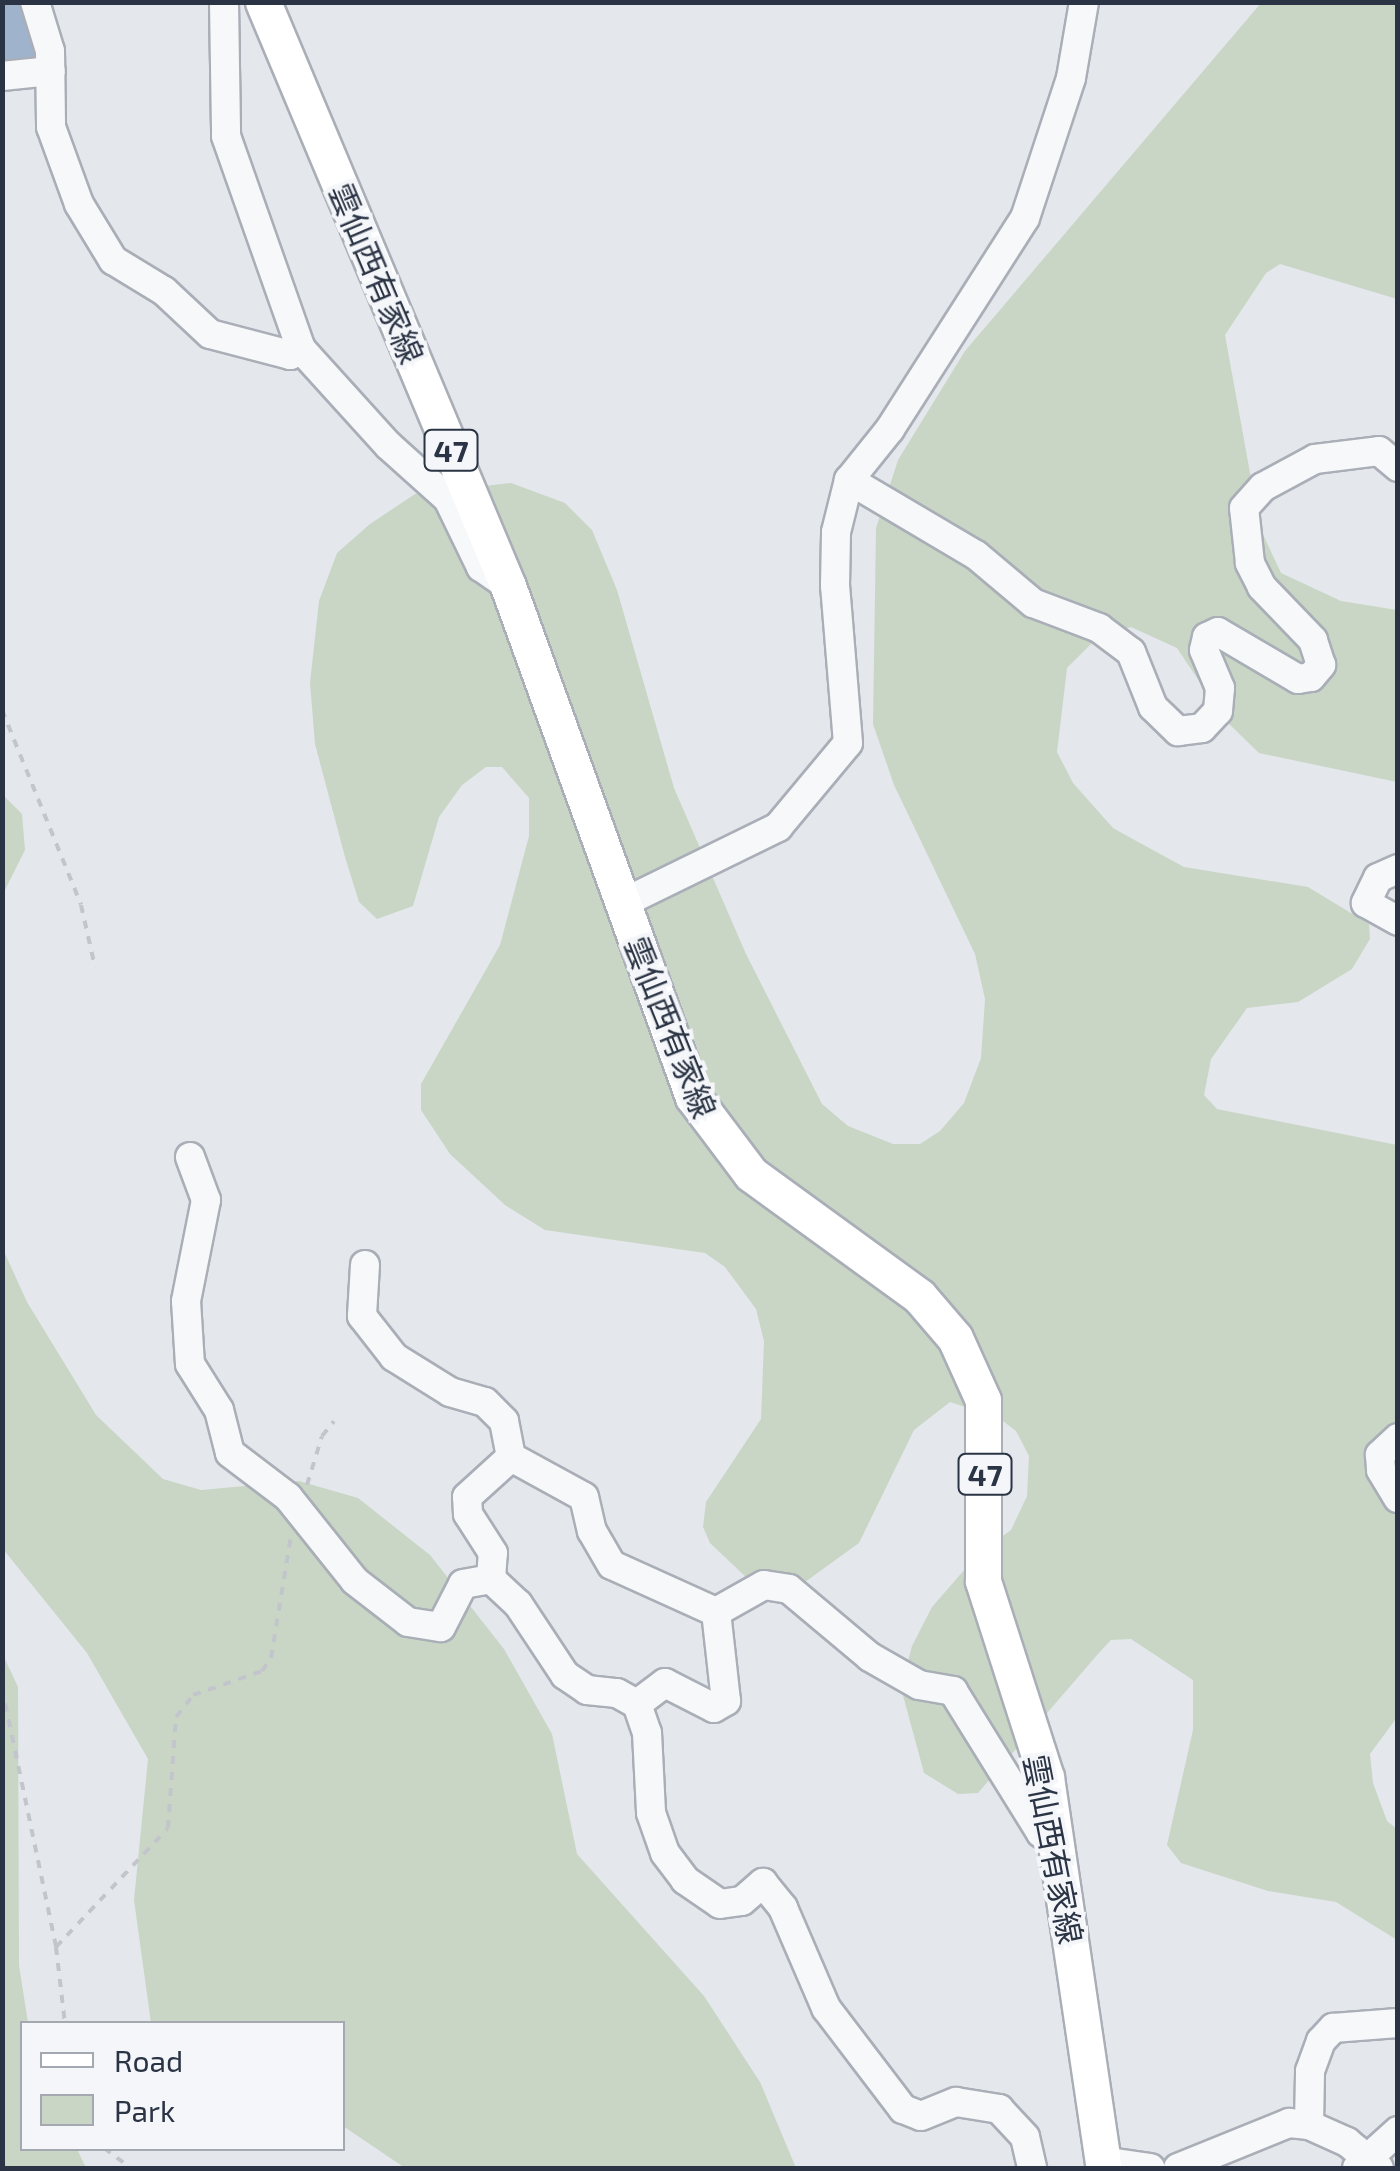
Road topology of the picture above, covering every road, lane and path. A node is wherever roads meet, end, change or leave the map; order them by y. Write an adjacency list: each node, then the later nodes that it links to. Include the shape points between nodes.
1 (35, 2): 5 (street)
2 (224, 2): 7 (street, via 226,136)
3 (264, 2): 10 (main road, 雲仙西有家線 / 47)
4 (1084, 2): 9 (street, via 1071,78 1025,218 890,429)
5 (52, 71): 6 (street); 7 (street, via 52,127 79,204 120,268 164,291 210,334 290,355)
6 (2, 76)
7 (302, 349): 10 (street, via 388,446 448,500 481,568)
8 (1398, 467): 9 (street, via 1379,452 1315,460 1263,487 1244,508 1250,563 1262,587 1313,640 1322,665 1298,679 1218,632 1207,637 1204,650 1220,688 1218,710 1202,728 1178,730 1154,707 1131,652 1099,628 1034,603 976,555)
9 (849, 480): 15 (street, via 836,532 835,586 848,743 778,827)
10 (508, 586): 15 (main road, 雲仙西有家線 / 47)
11 (2, 642): 12 (path)
12 (2, 667)
13 (2, 710): 17 (path, via 81,905)
14 (1398, 869): 16 (street, via 1378,878 1366,903)
15 (621, 904): 29 (main road, 雲仙西有家線 / 47, via 693,1097 721,1142 751,1174 919,1296 955,1338 983,1400 984,1581 1046,1777)
16 (1398, 921)
17 (95, 968)
18 (190, 1157): 24 (street, via 206,1200 186,1302 190,1364 218,1410 230,1453)
19 (366, 1264): 22 (street, via 362,1316 394,1357 450,1392 486,1402 504,1421)
20 (334, 1421): 24 (path)
21 (1398, 1438): 23 (street, via 1380,1454 1381,1470)
22 (511, 1458): 25 (street, via 467,1497 468,1514 493,1553); 26 (street, via 584,1497 592,1531 612,1565)
23 (1397, 1495)
24 (296, 1506): 25 (street, via 355,1581 422,1628 441,1628 463,1584); 30 (path, via 271,1658 262,1671 193,1695 176,1716 168,1828)
25 (490, 1579): 28 (street, via 518,1604 566,1675 587,1690 617,1692)
26 (716, 1612): 28 (street, via 726,1702 714,1708 665,1683); 29 (street, via 764,1585 789,1590 870,1657 919,1685 954,1692 1040,1833)
27 (2, 1688): 30 (path)
28 (637, 1704): 41 (street, via 648,1732 651,1813 665,1853 685,1880 720,1904 742,1901 763,1883 783,1908 826,2008 903,2110 921,2116 956,2102 999,2109 1024,2137)
29 (1059, 1846): 37 (main road, 雲仙西有家線 / 47)
30 (56, 1947): 31 (path)
31 (64, 2021)
32 (1398, 2023): 33 (street, via 1333,2028 1310,2071)
33 (1309, 2126): 38 (street); 43 (street, via 1289,2123)
34 (1398, 2131): 38 (street)
35 (108, 2151): 40 (path)
36 (2, 2159): 39 (path)
37 (1103, 2165): 42 (street)
38 (1368, 2165)
39 (5, 2168)
40 (131, 2168)
41 (1032, 2168)
42 (1150, 2168)
43 (1178, 2168)

